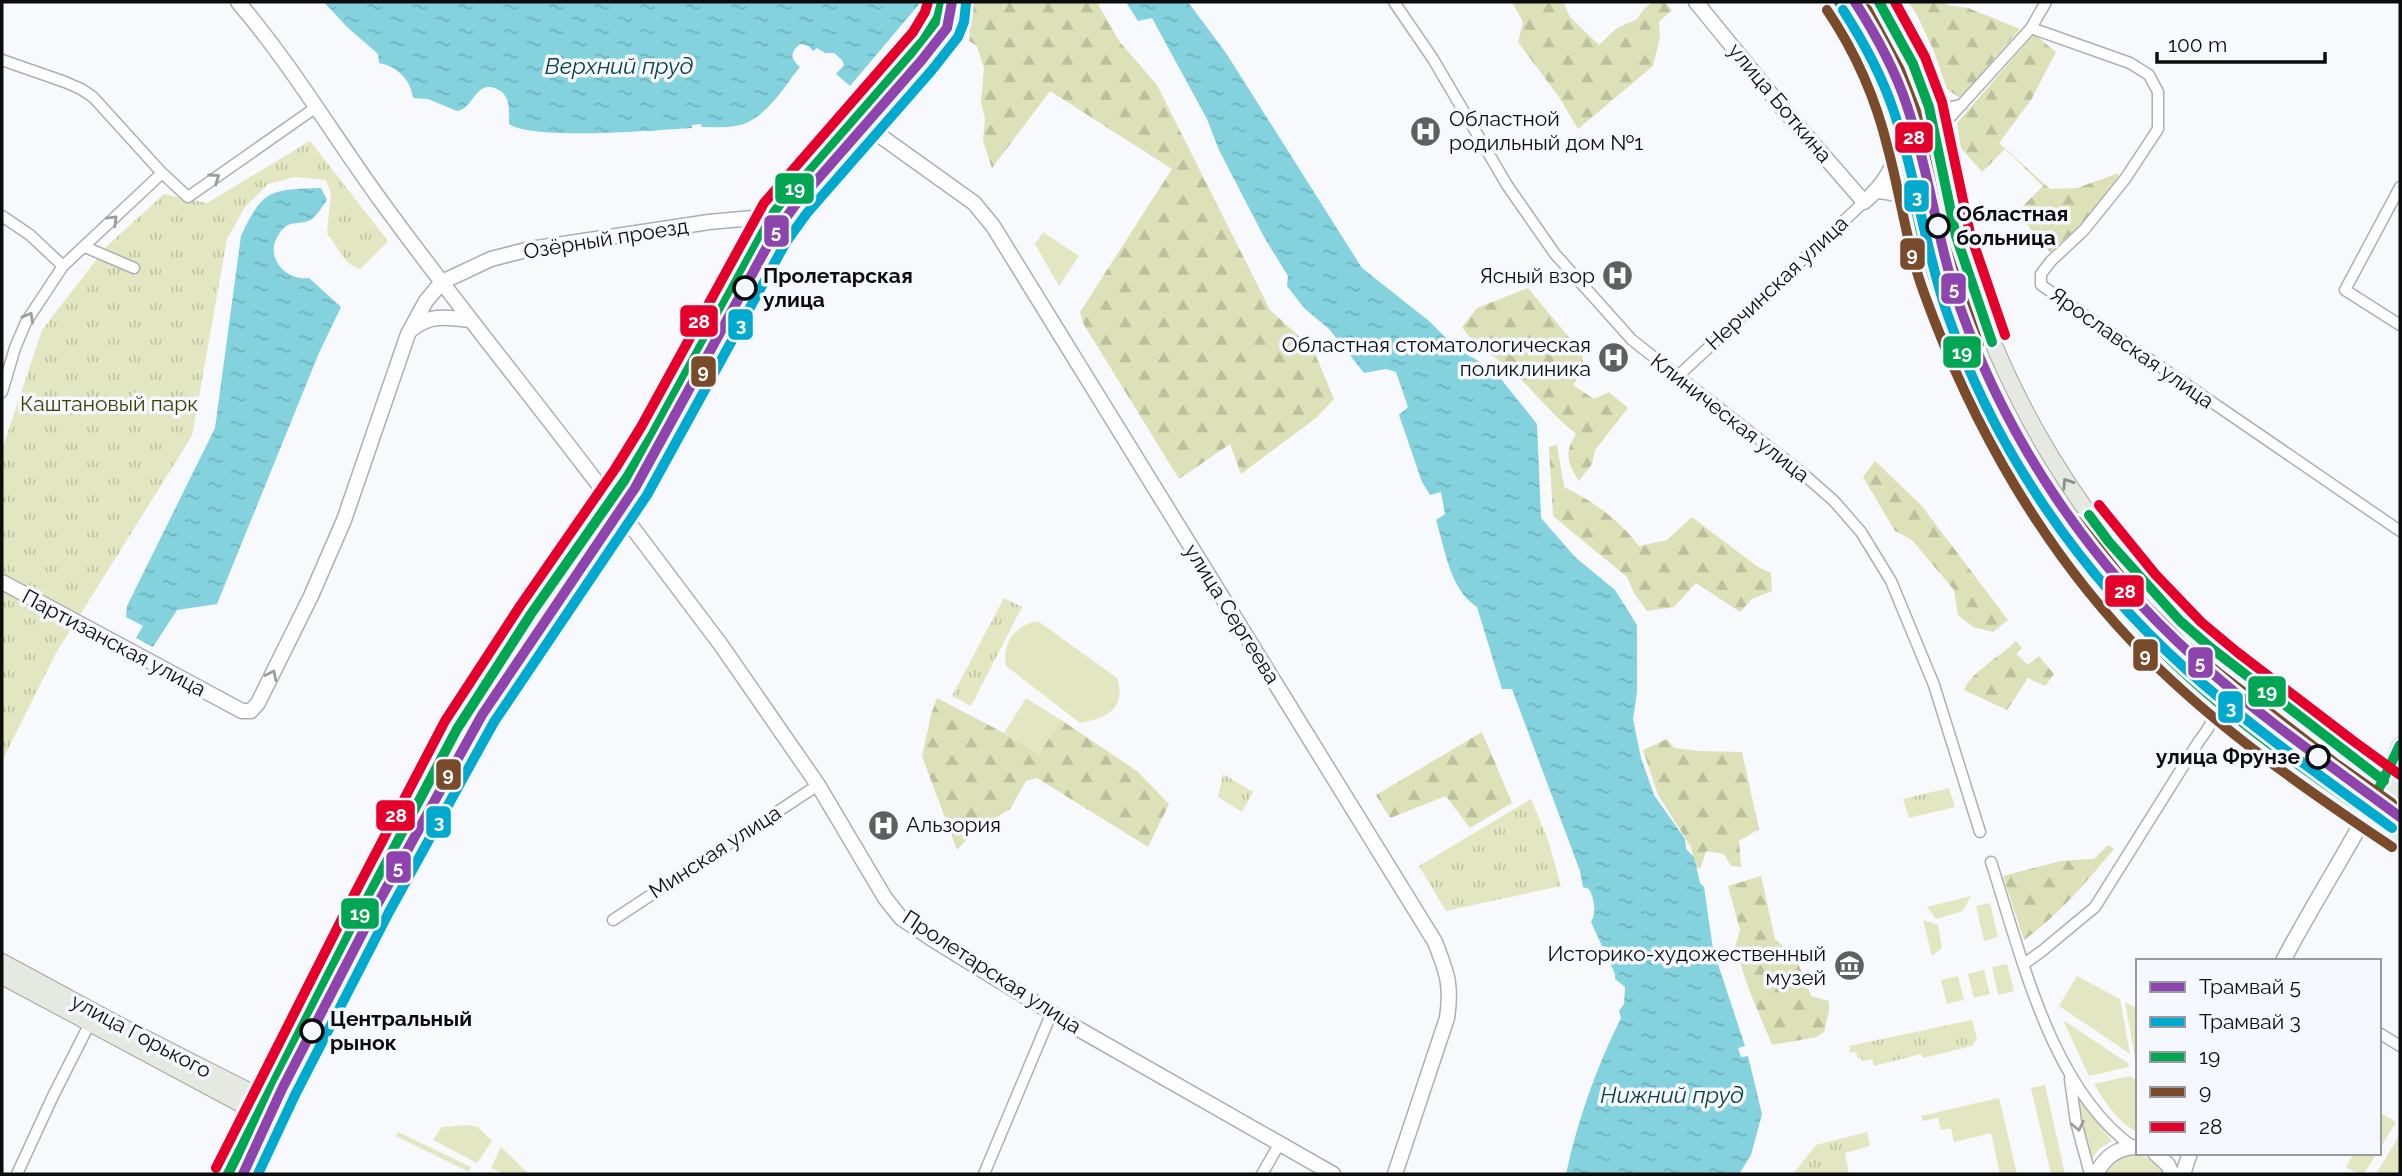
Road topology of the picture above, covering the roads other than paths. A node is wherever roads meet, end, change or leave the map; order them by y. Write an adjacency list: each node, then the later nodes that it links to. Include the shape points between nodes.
1 (238, 2): 13 (main road, Пролетарская улица)
2 (942, 2): 14 (main road, via 933,28)
3 (958, 2): 15 (main road, via 953,29 943,45)
4 (1394, 2): 33 (street, Клиническая улица, via 1555,254 1632,340)
5 (1696, 2): 21 (main road, улица Боткина)
6 (1839, 2): 17 (main road, via 1866,44)
7 (1879, 2): 11 (main road)
8 (2046, 2): 9 (street)
9 (2031, 28): 12 (street); 37 (street, Ярославская улица, via 2130,63 2149,75 2158,92 2158,129 2126,179 2041,274 2041,285)
10 (2, 60): 18 (street, via 93,97)
11 (1927, 102): 12 (street, via 1946,108); 16 (main road)
12 (1962, 105): 16 (street)
13 (315, 108): 18 (street, one-way to 13, via 188,197); 28 (main road, Пролетарская улица)
14 (858, 119): 15 (main road, улица Сергеева); 23 (main road)
15 (872, 130): 36 (main road, via 782,233 687,414); 74 (main road, улица Сергеева, via 974,203 993,226 1435,942 1451,995)
16 (1935, 134): 45 (main road, one-way to 16, via 2180,621 2109,542 2069,486 1994,347 1956,236)
17 (1901, 141): 20 (main road, Нерчинская улица, via 1891,171); 22 (main road)
18 (162, 173): 25 (street, one-way to 18)
19 (2400, 187): 30 (street, via 2345,290)
20 (1877, 191): 21 (main road, Нерчинская улица); 22 (main road, via 1893,193)
21 (1864, 202): 33 (street, Нерчинская улица)
22 (1916, 208): 41 (main road, via 1936,285 1961,346 1991,412 2042,499 2071,545 2126,614)
23 (775, 211): 28 (main road, Озёрный проезд, via 753,218 530,249); 35 (main road, via 653,434)
24 (2, 216): 26 (street)
25 (85, 247): 26 (street); 27 (street)
26 (63, 266): 32 (street, one-way to 26, via 26,322)
27 (134, 268)
28 (444, 278): 29 (main road, Пролетарская улица); 31 (main road)
29 (469, 320): 31 (main road, via 436,316); 35 (main road, Пролетарская улица)
30 (2400, 325)
31 (408, 334): 38 (main road, Партизанская улица, one-way to 31, via 226,703 250,711 311,596 352,499)
32 (4, 374): 34 (street)
33 (1677, 377): 49 (street, Клиническая улица, via 1801,472 1861,532 1891,581 1934,685)
34 (2, 392)
35 (611, 501): 36 (main road, Пролетарская улица); 39 (main road)
36 (625, 519): 40 (main road); 46 (main road, Пролетарская улица, via 722,645)
37 (2400, 531)
38 (2, 583)
39 (531, 614): 40 (main road); 62 (main road, via 432,775)
40 (551, 628): 63 (main road, via 485,721)
41 (2211, 696): 42 (main road); 43 (street, via 2215,708)
42 (2241, 720): 43 (street); 48 (main road)
43 (2212, 724): 55 (street, via 2095,907)
44 (2400, 745): 45 (main road)
45 (2384, 781): 47 (main road); 48 (main road)
46 (818, 785): 52 (street, Минская улица); 57 (main road, Пролетарская улица, via 901,918)
47 (2400, 791)
48 (2367, 813): 50 (main road); 53 (main road)
49 (1979, 832)
50 (2400, 835)
51 (1991, 862): 55 (street)
52 (612, 919)
53 (2284, 959)
54 (2, 962): 58 (main road, улица Горького)
55 (2024, 964): 61 (street)
56 (2, 976): 58 (main road, улица Горького)
57 (1052, 1012): 64 (main road, Пролетарская улица); 71 (street)
58 (93, 1018): 62 (main road, улица Горького); 68 (street)
59 (2381, 1034): 60 (street)
60 (2400, 1046)
61 (2069, 1076): 65 (street, via 2107,1126); 75 (street, one-way to 75)
62 (262, 1106): 63 (main road, улица Горького); 69 (main road)
63 (280, 1114): 70 (main road)
64 (1280, 1143): 72 (street); 73 (main road, Пролетарская улица)
65 (2136, 1147): 76 (main road, via 2110,1155)
66 (2157, 1155): 77 (main road)
67 (2189, 1155): 78 (main road)
68 (17, 1174)
69 (229, 1174)
70 (251, 1174)
71 (984, 1174)
72 (1262, 1174)
73 (1333, 1174)
74 (1395, 1174)
75 (2090, 1174)
76 (2096, 1174)
77 (2172, 1174)
78 (2183, 1174)

